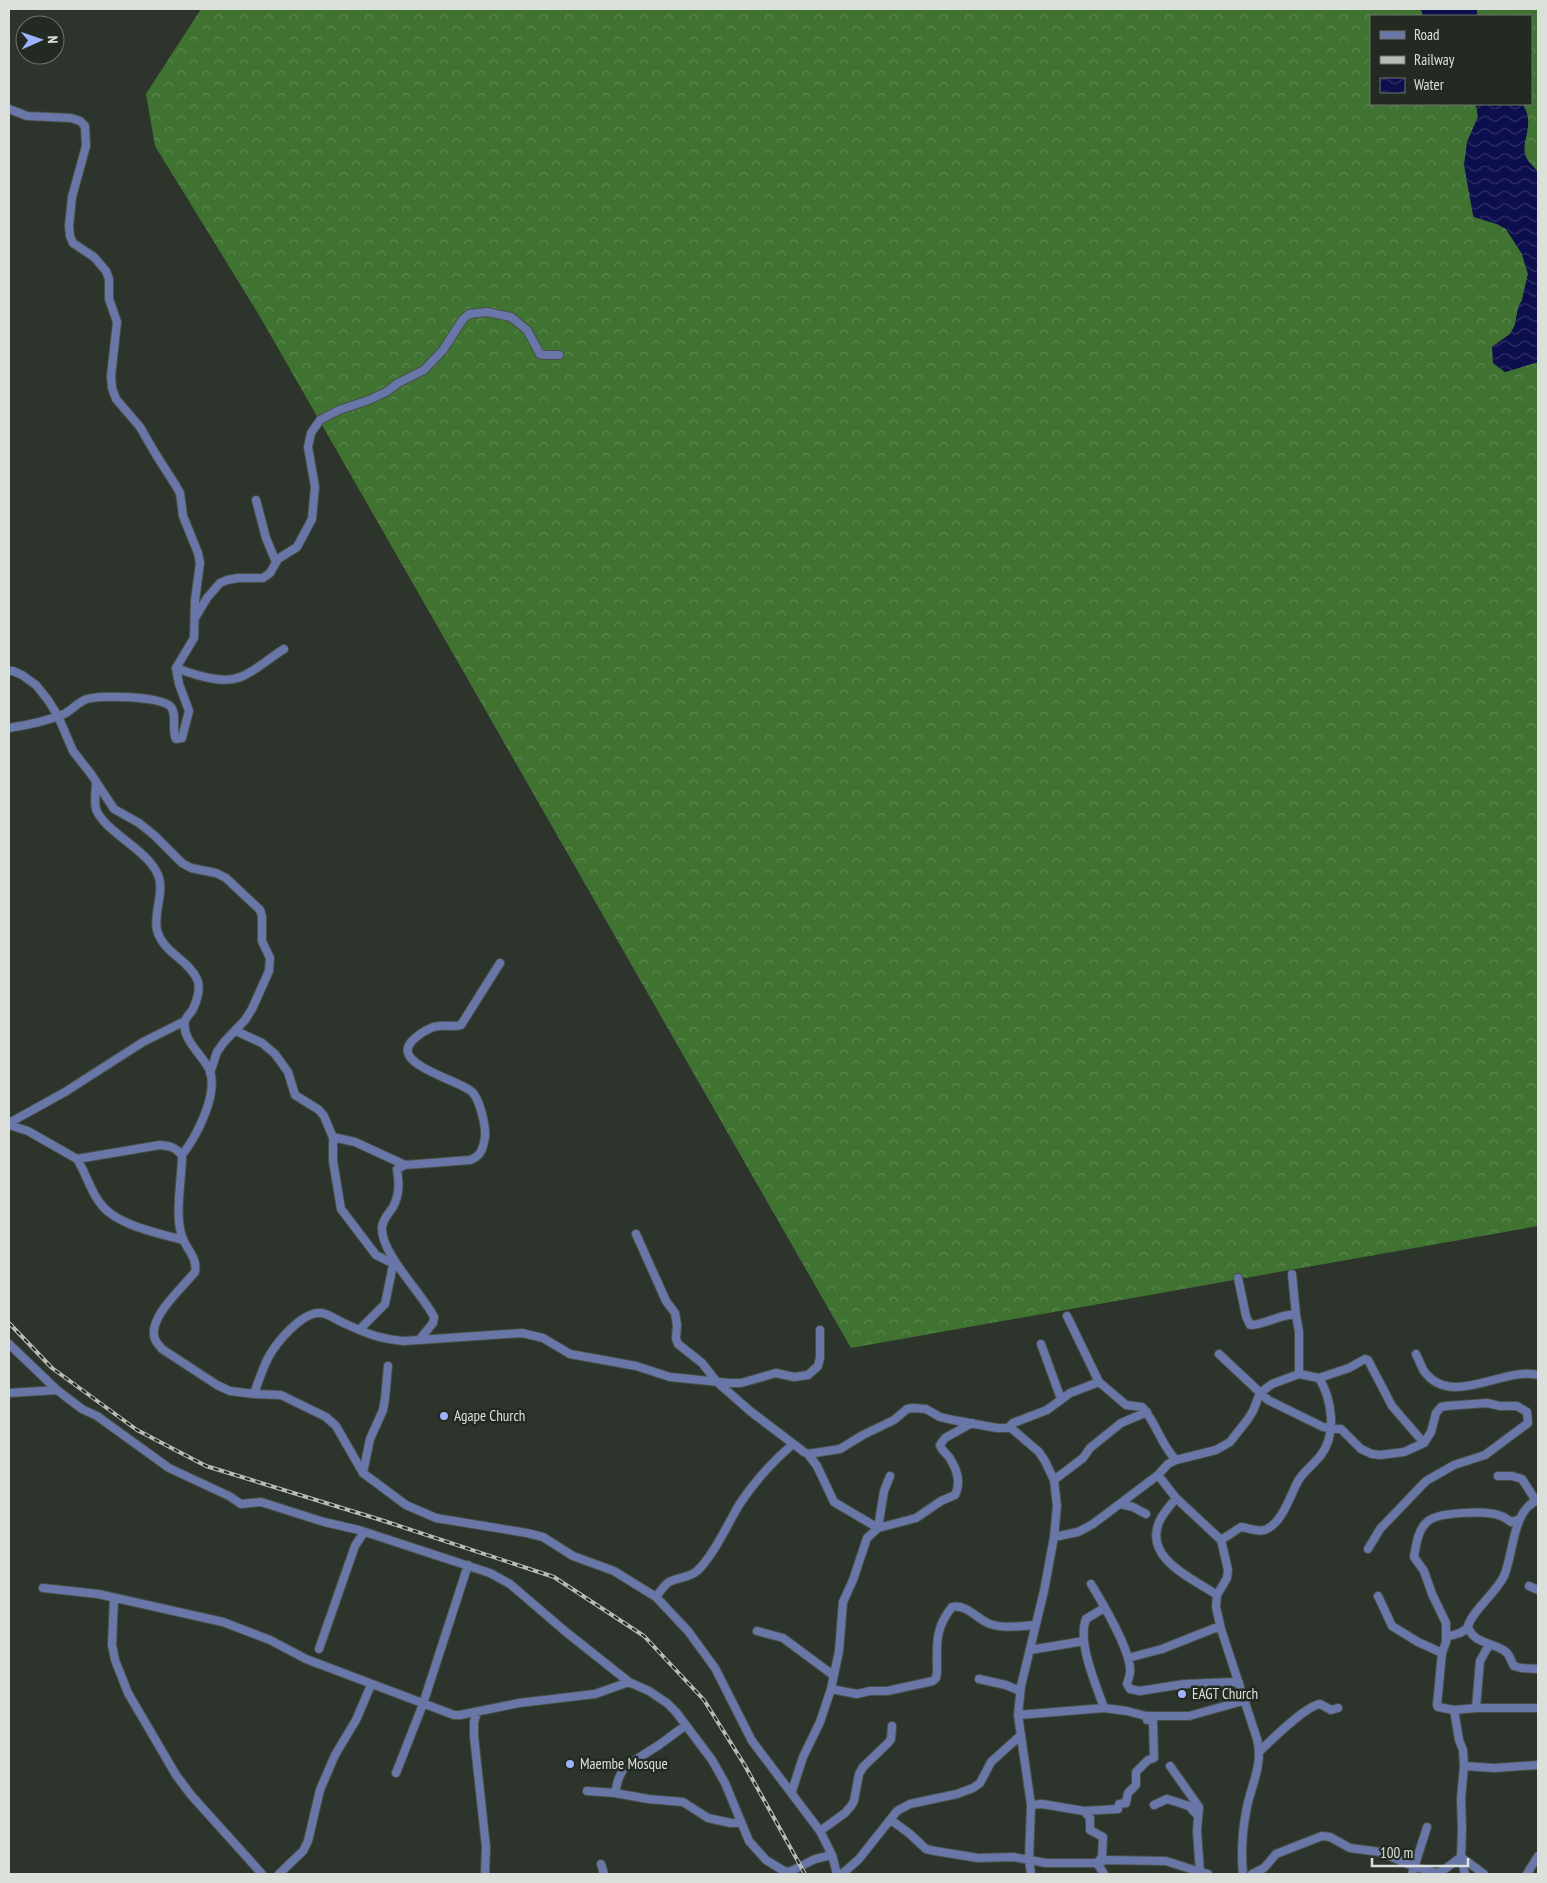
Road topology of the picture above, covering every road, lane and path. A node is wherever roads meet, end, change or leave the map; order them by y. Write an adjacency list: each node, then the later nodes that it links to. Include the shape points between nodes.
1 (9, 109): 5 (street, via 28,116 71,118 84,126 86,146 72,197 70,236 73,243 100,262 109,278 109,299 116,322 111,376 116,399 140,427 180,493 186,528 200,563)
2 (559, 355): 4 (street, via 540,354 527,330 511,316 486,312 469,314 424,370 386,392 320,420 308,447 315,487 311,523 296,549)
3 (256, 500): 4 (street)
4 (276, 562): 5 (street, via 263,578 238,578 220,584)
5 (194, 620): 7 (street, via 192,643)
6 (284, 649): 7 (street, via 244,676 231,679)
7 (176, 668): 9 (street, via 189,711 182,738 176,739 174,735 172,708 157,700 94,698)
8 (9, 671): 9 (street, via 22,674 36,685)
9 (58, 716): 10 (street); 11 (street, via 73,751)
10 (9, 728)
11 (96, 782): 13 (street, via 97,812 151,862 160,878 156,922 160,937 165,947 191,971 199,984 196,1001); 14 (street, via 114,810 139,823 191,868 226,878 260,910 262,941 271,964 252,1009)
12 (500, 962): 20 (street, via 461,1025 432,1027 420,1034 408,1048 412,1060 473,1092 484,1122 482,1151 477,1158 470,1160)
13 (185, 1021): 15 (street, via 190,1042); 16 (street, via 143,1042)
14 (236, 1031): 15 (street, via 217,1052); 17 (street, via 262,1043 275,1054 288,1072 295,1095 319,1110)
15 (210, 1073): 18 (street, via 207,1107 200,1127)
16 (9, 1124): 19 (street)
17 (334, 1140): 20 (street, via 348,1139); 23 (street, via 333,1161 341,1209 376,1255)
18 (182, 1155): 19 (street, via 172,1146 160,1145); 22 (street, via 179,1222)
19 (77, 1159): 22 (street, via 100,1204 109,1213 120,1220)
20 (405, 1165): 23 (street, via 397,1169 399,1188 382,1227)
21 (636, 1234): 39 (street, via 675,1313 678,1344 702,1363)
22 (183, 1240): 44 (street, via 195,1259 195,1272 167,1304 157,1321 156,1342 217,1385 230,1391)
23 (396, 1266): 28 (street, via 385,1304); 30 (street, via 434,1317 434,1323)
24 (1292, 1274): 26 (street)
25 (1238, 1278): 26 (street, via 1250,1325)
26 (1296, 1315): 36 (street)
27 (1067, 1316): 40 (street)
28 (359, 1330): 30 (street, via 385,1340); 44 (street, via 324,1314 306,1318 290,1331 268,1358)
29 (820, 1330): 39 (street, via 818,1366 808,1375 794,1377 776,1373 741,1382)
30 (420, 1339): 39 (street, via 522,1333 543,1338 570,1354 636,1366 670,1377)
31 (9, 1344): 41 (street)
32 (1041, 1344): 45 (street)
33 (1219, 1354): 43 (street)
34 (1416, 1354): 37 (street, via 1429,1377 1448,1387 1521,1373)
35 (388, 1366): 54 (street, via 383,1410 370,1439)
36 (1299, 1374): 38 (street); 43 (street, via 1272,1384)
37 (1538, 1375)
38 (1319, 1378): 49 (street, via 1329,1406); 50 (street, via 1368,1360 1392,1406)
39 (717, 1382): 51 (street)
40 (1099, 1382): 45 (street); 46 (street, via 1126,1405 1140,1405)
41 (57, 1390): 42 (street); 65 (street, via 169,1468 241,1504 261,1502)
42 (9, 1393)
43 (1260, 1393): 49 (street, via 1281,1407); 53 (street, via 1251,1414 1230,1442 1216,1450)
44 (254, 1394): 54 (street, via 281,1395 326,1416 336,1426)
45 (1061, 1399): 48 (street, via 1047,1410)
46 (1148, 1412): 53 (street, via 1157,1433); 58 (street, via 1121,1423)
47 (973, 1423): 48 (street); 52 (street, via 944,1418 926,1409 910,1408 840,1449); 64 (street, via 940,1444 958,1480 955,1495 916,1518)
48 (1008, 1428): 58 (street, via 1014,1429 1039,1452)
49 (1331, 1428): 50 (street, via 1340,1429 1366,1452 1380,1456 1404,1452); 67 (street, via 1322,1454 1299,1480 1272,1525 1262,1531 1241,1527)
50 (1424, 1443): 68 (street, via 1441,1407 1479,1402 1517,1406 1528,1414 1528,1423 1487,1453 1454,1465 1426,1481 1380,1529)
51 (793, 1444): 52 (street); 76 (street, via 761,1476 698,1570 669,1582)
52 (808, 1454): 64 (street, via 834,1502)
53 (1176, 1460): 55 (street)
54 (363, 1473): 76 (street, via 420,1512 436,1518 543,1537 573,1556 614,1570)
55 (1158, 1475): 59 (street); 61 (street)
56 (890, 1476): 64 (street)
57 (1498, 1476): 60 (street, via 1522,1479)
58 (1054, 1480): 66 (street, via 1057,1506)
59 (1176, 1498): 67 (street); 74 (street, via 1159,1521 1158,1548 1173,1566)
60 (1537, 1501): 63 (street)
61 (1120, 1504): 62 (street); 66 (street, via 1084,1529)
62 (1146, 1514)
63 (1520, 1519): 80 (street, via 1504,1575); 83 (street, via 1511,1522 1499,1515 1448,1513 1438,1515 1422,1528 1414,1557 1424,1571 1444,1618)
64 (878, 1528): 91 (street, via 867,1538 843,1602)
65 (364, 1532): 69 (street); 86 (street, via 355,1546)
66 (1054, 1537): 79 (street)
67 (1221, 1540): 74 (street, via 1228,1570)
68 (1368, 1549)
69 (468, 1566): 93 (street, via 510,1584); 99 (street)
70 (1091, 1584): 78 (street)
71 (1530, 1586): 73 (street)
72 (43, 1588): 77 (street)
73 (1538, 1590)
74 (1217, 1594): 81 (street)
75 (1378, 1596): 88 (street, via 1392,1626)
76 (656, 1597): 120 (street, via 671,1611 715,1668 752,1741)
77 (114, 1598): 95 (street, via 223,1622); 138 (street, via 112,1646 128,1693 176,1775)
78 (1104, 1608): 84 (street, via 1086,1619); 89 (street)
79 (1035, 1625): 87 (street); 96 (street, via 994,1625 961,1607 952,1607 937,1633 937,1672 932,1681 857,1694)
80 (1468, 1628): 83 (street); 85 (street)
81 (1221, 1629): 89 (street, via 1215,1628); 94 (street)
82 (756, 1631): 91 (street, via 783,1638)
83 (1446, 1637): 88 (street)
84 (1084, 1641): 87 (street); 100 (street)
85 (1489, 1645): 90 (street, via 1507,1653 1517,1668); 102 (street, via 1480,1661)
86 (319, 1649)
87 (1030, 1650): 97 (street)
88 (1442, 1653): 104 (street, via 1437,1705)
89 (1128, 1658): 94 (street, via 1131,1671 1128,1684 1132,1690 1184,1684)
90 (1538, 1669)
91 (834, 1675): 96 (street)
92 (979, 1679): 97 (street)
93 (629, 1682): 105 (street, via 595,1694 519,1703); 110 (street, via 667,1703)
94 (1239, 1683): 98 (street)
95 (372, 1685): 99 (street); 139 (street, via 320,1790 308,1842)
96 (831, 1689): 120 (street)
97 (1020, 1691): 107 (street)
98 (1246, 1700): 108 (street, via 1189,1716); 113 (street)
99 (424, 1704): 106 (street); 117 (street)
100 (1104, 1708): 107 (street); 108 (street)
101 (1338, 1708): 113 (street, via 1331,1710 1320,1704 1311,1707)
102 (1476, 1708): 103 (street); 104 (street)
103 (1538, 1708)
104 (1454, 1710): 116 (street)
105 (477, 1712): 106 (street); 109 (street)
106 (460, 1715): 109 (street)
107 (1018, 1715): 112 (street)
108 (1146, 1716): 123 (street, via 1147,1720 1153,1720 1154,1758 1136,1772 1136,1785 1128,1793 1126,1803 1119,1804 1118,1810)
109 (474, 1722): 140 (street, via 486,1847)
110 (686, 1725): 119 (street, via 624,1767); 126 (street, via 726,1783)
111 (892, 1726): 128 (street, via 888,1743 859,1774 851,1806)
112 (1021, 1734): 121 (street); 125 (street, via 991,1762 980,1783 973,1788 910,1804 897,1811)
113 (1259, 1752): 146 (street, via 1246,1811 1241,1854)
114 (1538, 1765): 116 (street)
115 (1170, 1766): 124 (street, via 1199,1807)
116 (1464, 1766): 131 (street)
117 (396, 1773)
118 (587, 1790): 119 (street)
119 (615, 1792): 126 (street, via 683,1802 708,1818)
120 (792, 1792): 128 (street)
121 (1031, 1805): 123 (street); 132 (street)
122 (1154, 1806): 124 (street, via 1167,1799 1188,1806)
123 (1084, 1811): 133 (street, via 1090,1818 1090,1830 1103,1837 1102,1857)
124 (1198, 1816): 137 (street, via 1197,1831)
125 (890, 1820): 132 (street, via 928,1850 978,1858); 143 (street, via 859,1859)
126 (741, 1823): 136 (street, via 749,1841 766,1860)
127 (1427, 1827): 135 (street)
128 (820, 1831): 129 (street)
129 (832, 1855): 136 (street, via 815,1859); 142 (street)
130 (1538, 1856): 150 (street)
131 (1460, 1857): 135 (street, via 1439,1872); 148 (street); 149 (street)
132 (1029, 1860): 133 (street); 144 (street)
133 (1097, 1863): 137 (street, via 1106,1860 1166,1862); 145 (street)
134 (601, 1864): 141 (street)
135 (1414, 1871): 147 (street, via 1380,1852 1350,1848 1322,1836 1276,1854 1264,1868)
136 (787, 1873)
137 (1204, 1873)
138 (262, 1874)
139 (279, 1874)
140 (485, 1874)
141 (604, 1874)
142 (837, 1874)
143 (842, 1874)
144 (1032, 1874)
145 (1104, 1874)
146 (1243, 1874)
147 (1252, 1874)
148 (1465, 1874)
149 (1484, 1874)
150 (1527, 1874)

